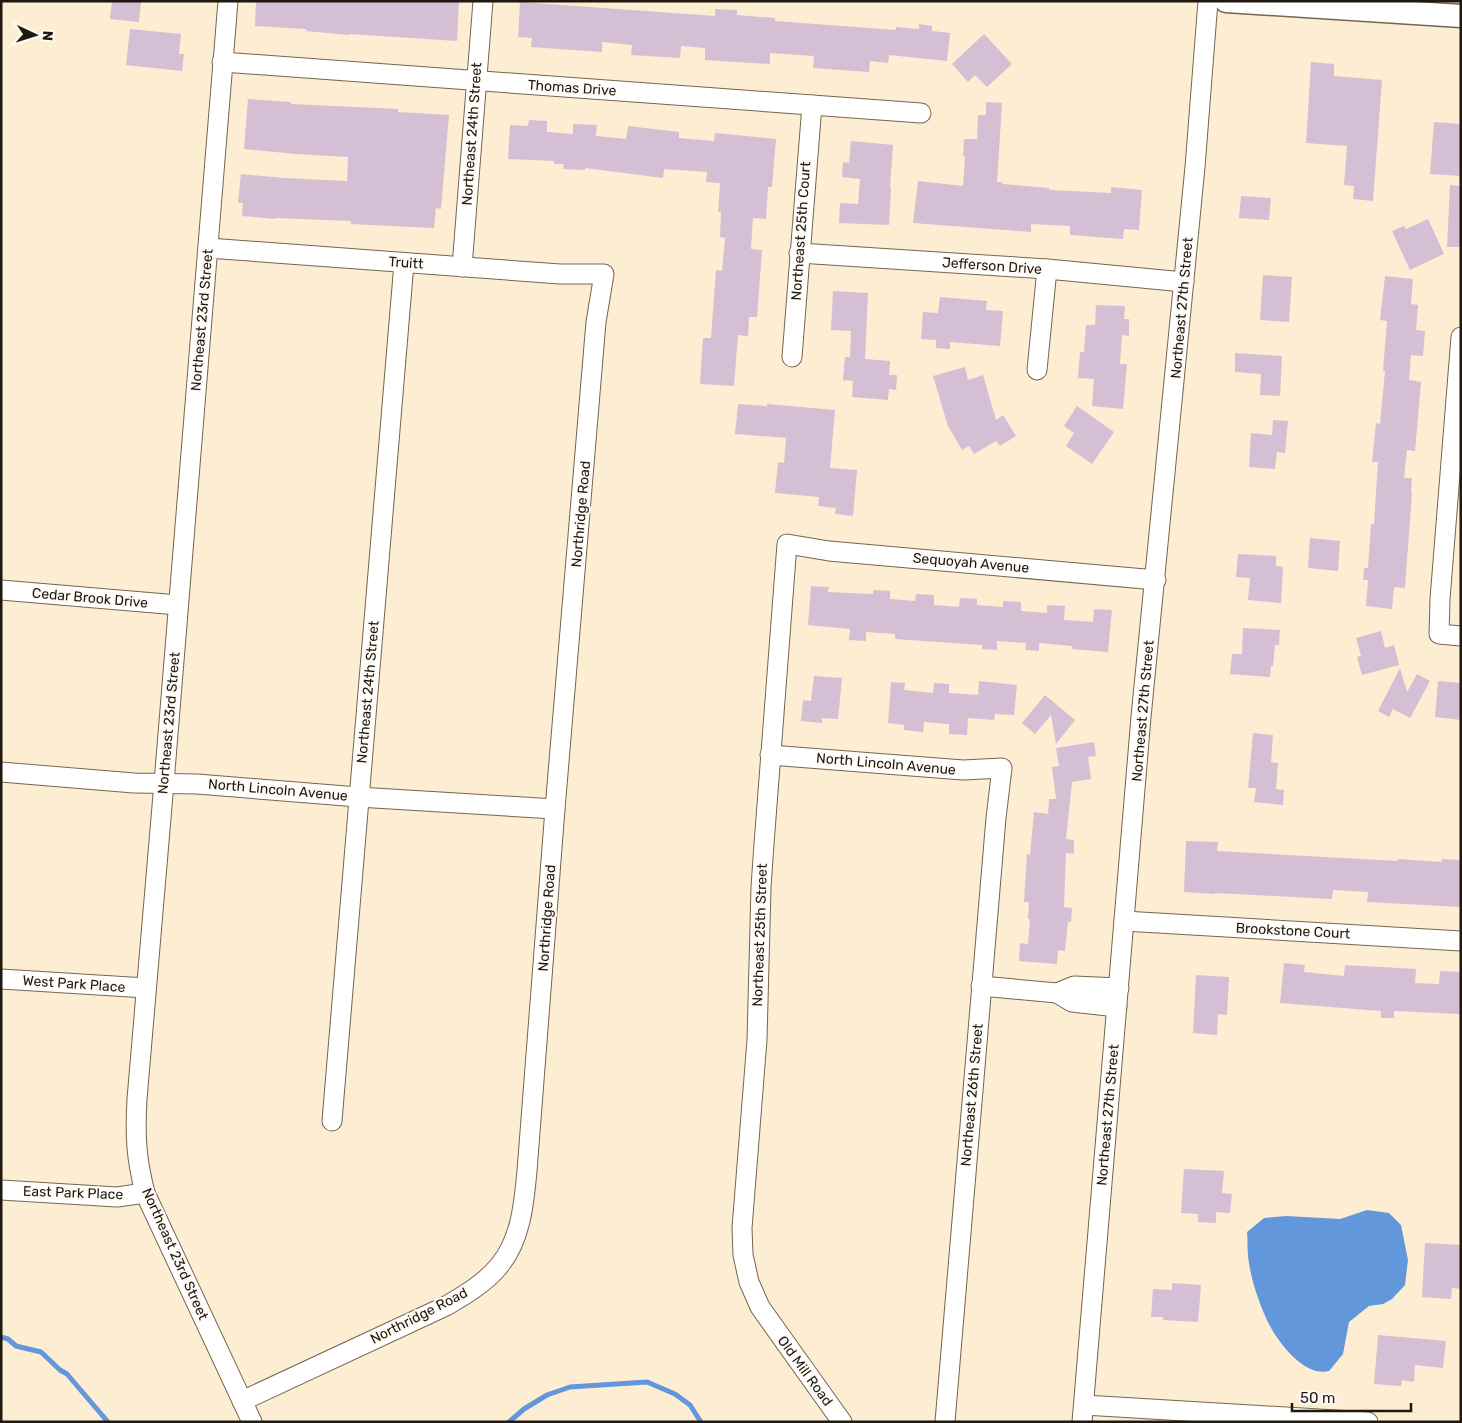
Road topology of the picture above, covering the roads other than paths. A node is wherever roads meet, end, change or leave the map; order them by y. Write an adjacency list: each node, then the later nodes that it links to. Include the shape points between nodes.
1 (228, 1): 6 (street, Northeast 23rd Street)
2 (483, 1): 7 (street, Northeast 24th Street)
3 (1208, 1): 16 (street, Northeast 27th Street)
4 (1226, 1): 5 (main road)
5 (1461, 16)
6 (222, 62): 7 (street, Thomas Drive); 10 (street, Northeast 23rd Street)
7 (476, 82): 8 (street, Thomas Drive); 13 (street, Northeast 24th Street)
8 (812, 105): 9 (street, Thomas Drive); 11 (street, Northeast 25th Court)
9 (921, 113)
10 (208, 248): 12 (street, Truitt); 23 (street, Northeast 23rd Street)
11 (799, 253): 14 (street, Jefferson Drive); 18 (street, Northeast 25th Court)
12 (404, 263): 13 (street, Truitt); 29 (street, Northeast 24th Street)
13 (462, 267): 15 (street, Truitt)
14 (1047, 269): 16 (street, Jefferson Drive); 19 (street)
15 (604, 274): 30 (street, Northridge Road, via 596,322)
16 (1184, 282): 21 (street, Northeast 27th Street)
17 (1461, 337): 24 (street, via 1439,634)
18 (792, 357)
19 (1038, 370)
20 (787, 544): 21 (street, Sequoyah Avenue, via 830,551); 25 (street, Northeast 25th Street)
21 (1156, 580): 31 (street, Northeast 27th Street)
22 (1, 590): 23 (street, Cedar Brook Drive)
23 (178, 605): 28 (street, Northeast 23rd Street)
24 (1461, 636)
25 (770, 755): 26 (street, North Lincoln Avenue, via 963,770); 40 (street, Northeast 25th Street, via 761,887 757,1040 742,1242 749,1282)
26 (1002, 768): 34 (street, Northeast 26th Street)
27 (1, 772): 28 (street, North Lincoln Avenue)
28 (164, 783): 29 (street, North Lincoln Avenue); 35 (street, Northeast 23rd Street)
29 (358, 797): 30 (street, North Lincoln Avenue); 37 (street, Northeast 24th Street)
30 (555, 809): 41 (street, Northridge Road, via 524,1195 520,1222 508,1253 486,1279 446,1306)
31 (1124, 921): 32 (street, Brookstone Court); 36 (street, Northeast 27th Street)
32 (1461, 941)
33 (1, 979): 35 (street, West Park Place)
34 (981, 986): 36 (street, via 1057,993 1074,986); 45 (street, Northeast 26th Street)
35 (146, 988): 39 (street, Northeast 23rd Street, via 135,1126 138,1164)
36 (1118, 997): 42 (street, Northeast 27th Street)
37 (332, 1121)
38 (1, 1190): 39 (street, East Park Place, via 118,1197)
39 (145, 1193): 41 (street, Northeast 23rd Street)
40 (768, 1320): 44 (street, Old Mill Road)
41 (242, 1401): 43 (street, Northeast 23rd Street)
42 (1083, 1413): 46 (street)
43 (252, 1422)
44 (842, 1422)
45 (945, 1422)
46 (1368, 1422)

